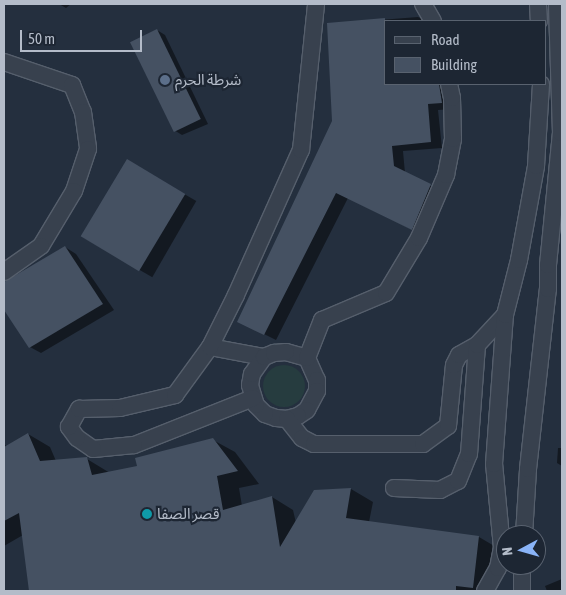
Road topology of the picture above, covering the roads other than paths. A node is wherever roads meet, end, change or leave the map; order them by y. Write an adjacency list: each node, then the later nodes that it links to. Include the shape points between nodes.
1 (316, 4): 15 (street, via 301,150)
2 (423, 4): 5 (street)
3 (538, 4): 6 (street)
4 (558, 4): 11 (street, via 561,133)
5 (432, 20)
6 (539, 20)
7 (4, 62): 12 (street, via 72,85 84,112 88,149 74,191 41,246)
8 (449, 85): 17 (street, via 453,139 446,175 419,238 386,293 322,320)
9 (541, 85): 10 (street, via 536,166)
10 (519, 260): 11 (street); 13 (street)
11 (548, 265): 21 (street)
12 (4, 272)
13 (505, 315): 14 (street); 23 (street, via 494,464 502,548 498,568)
14 (477, 345): 19 (street, via 459,355 454,365 448,426 423,444 314,444 302,438); 20 (street, via 469,454 458,481 440,490)
15 (210, 347): 16 (street); 18 (street, via 175,394 120,408 79,409 69,427 93,449 134,445)
16 (264, 358): 17 (street, via 286,352); 18 (street, via 252,374)
17 (307, 358): 19 (street, via 317,380 317,391 307,410)
18 (253, 398): 19 (street, via 265,414)
19 (287, 419)
20 (394, 488)
21 (525, 525)
22 (522, 575): 24 (street)
23 (485, 591)
24 (522, 591)

